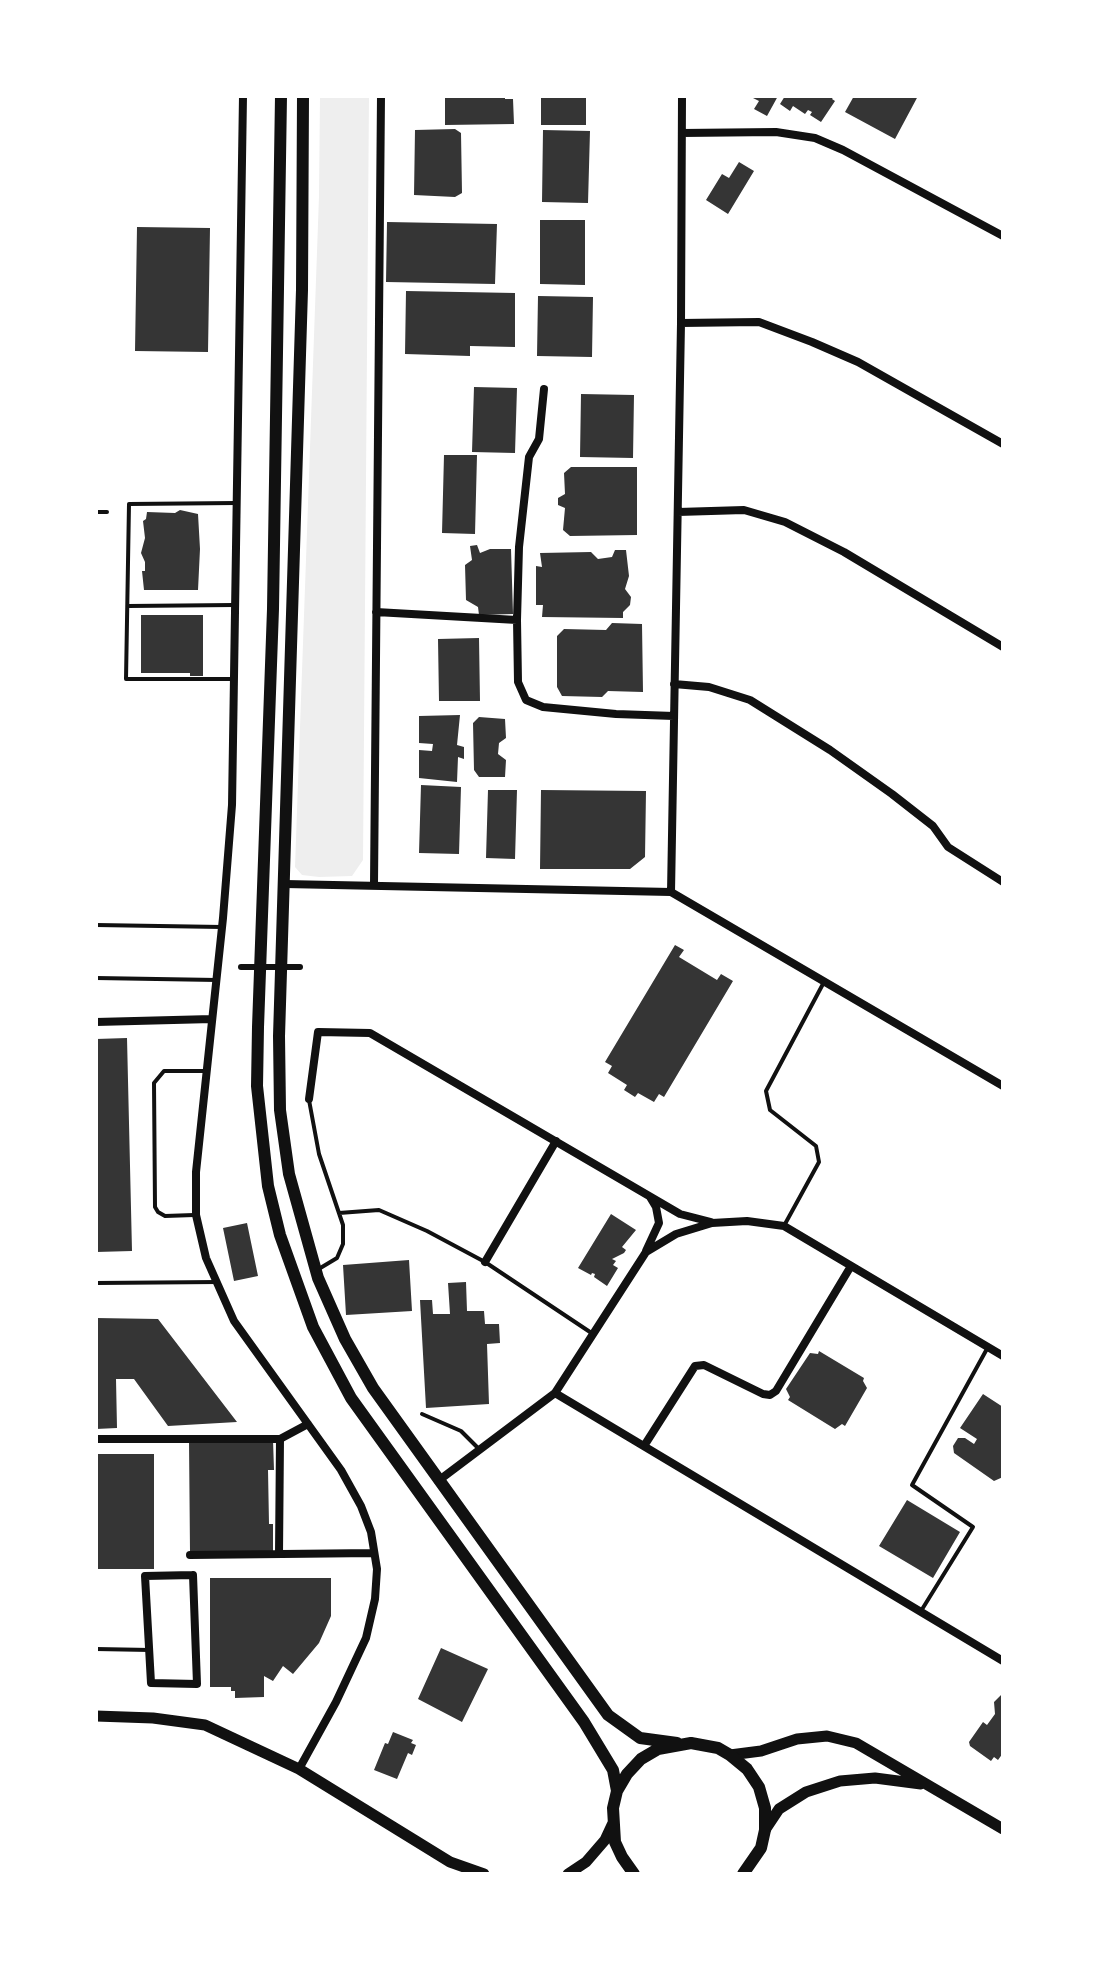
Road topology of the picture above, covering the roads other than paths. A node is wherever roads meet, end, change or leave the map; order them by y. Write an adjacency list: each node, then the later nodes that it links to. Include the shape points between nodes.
1 (243, 96): 11 (street)
2 (281, 96): 30 (main road, via 273,609)
3 (303, 96): 24 (main road)
4 (381, 96): 17 (street)
5 (682, 96): 6 (street)
6 (682, 133): 7 (street, via 776,132 815,138); 8 (street)
7 (1003, 236)
8 (681, 323): 10 (street, via 759,322 858,362); 14 (street)
9 (544, 389): 18 (street, via 539,439 527,472)
10 (1003, 444)
11 (238, 503): 15 (street); 16 (lane, via 129,504)
12 (96, 512): 13 (lane)
13 (107, 512)
14 (678, 512): 19 (street, via 744,510 785,522); 21 (street)
15 (236, 605): 16 (lane); 20 (street)
16 (128, 606): 20 (lane, via 126,679)
17 (376, 612): 18 (street); 25 (street)
18 (517, 620): 22 (street, via 518,682 526,700 543,707)
19 (1003, 647)
20 (235, 679): 28 (street)
21 (674, 684): 22 (street); 23 (street, via 709,687 750,700 892,794 933,826 948,847)
22 (674, 716): 26 (street)
23 (1003, 882)
24 (285, 884): 25 (street); 31 (main road)
25 (374, 884): 26 (street)
26 (671, 892): 35 (street)
27 (96, 925): 28 (lane)
28 (222, 927): 34 (street)
29 (241, 967): 30 (street)
30 (260, 967): 31 (street); 76 (main road, via 257,1086 262,1150 280,1235 313,1327 351,1398 584,1722 613,1770)
31 (281, 967): 32 (street); 50 (main road, via 280,1110 289,1174)
32 (300, 967)
33 (96, 978): 34 (lane)
34 (217, 980): 36 (street)
35 (824, 982): 39 (street); 46 (lane, via 766,1091 770,1110 816,1146 819,1162)
36 (212, 1019): 37 (street); 38 (street)
37 (96, 1022)
38 (207, 1071): 44 (street); 44 (lane, via 164,1071 154,1083 155,1207 165,1216)
39 (1003, 1086)
40 (309, 1099): 41 (street, via 318,1032 370,1033); 43 (lane, via 319,1154)
41 (556, 1141): 42 (street); 48 (street)
42 (650, 1196): 45 (street, via 680,1214); 47 (street, via 659,1223)
43 (339, 1213): 48 (lane, via 379,1210); 50 (lane, via 343,1244 337,1258)
44 (196, 1215): 51 (street, via 206,1258)
45 (712, 1223): 46 (street); 47 (street, via 676,1234)
46 (784, 1226): 49 (street)
47 (646, 1252): 53 (street)
48 (485, 1262): 53 (lane)
49 (851, 1266): 54 (street); 61 (street, via 776,1391 763,1394 704,1365 695,1366)
50 (315, 1271): 63 (main road, via 359,1363)
51 (219, 1282): 52 (lane); 58 (street, via 234,1321)
52 (96, 1283)
53 (593, 1334): 56 (street)
54 (988, 1347): 55 (street); 67 (lane, via 912,1485 973,1527)
55 (1003, 1356)
56 (555, 1393): 61 (street); 62 (street)
57 (422, 1414): 62 (lane, via 461,1431)
58 (308, 1424): 60 (street); 64 (street, via 361,1506)
59 (96, 1439): 60 (street)
60 (280, 1439): 65 (street)
61 (644, 1446): 67 (street)
62 (479, 1449): 63 (street)
63 (438, 1481): 72 (main road, via 608,1715 640,1738)
64 (374, 1553): 65 (street); 74 (street, via 375,1599 366,1638)
65 (279, 1554): 66 (street)
66 (190, 1555)
67 (920, 1611): 70 (street)
68 (96, 1649): 69 (lane)
69 (150, 1650): 69 (street, via 151,1683 197,1684 193,1575 145,1576)
70 (1003, 1661)
71 (96, 1716): 74 (street, via 205,1725)
72 (677, 1743): 73 (main road, via 705,1744); 76 (main road, via 641,1759)
73 (730, 1755): 75 (street, via 827,1736 856,1743); 79 (main road, via 759,1787)
74 (299, 1769): 81 (street, via 450,1862)
75 (926, 1784): 78 (street); 79 (street, via 875,1778 840,1781 806,1792 779,1809)
76 (617, 1791): 77 (main road)
77 (612, 1825): 82 (street, via 586,1862); 83 (main road)
78 (1003, 1829)
79 (765, 1830): 80 (main road)
80 (748, 1871)
81 (478, 1873)
82 (568, 1874)
83 (634, 1874)

